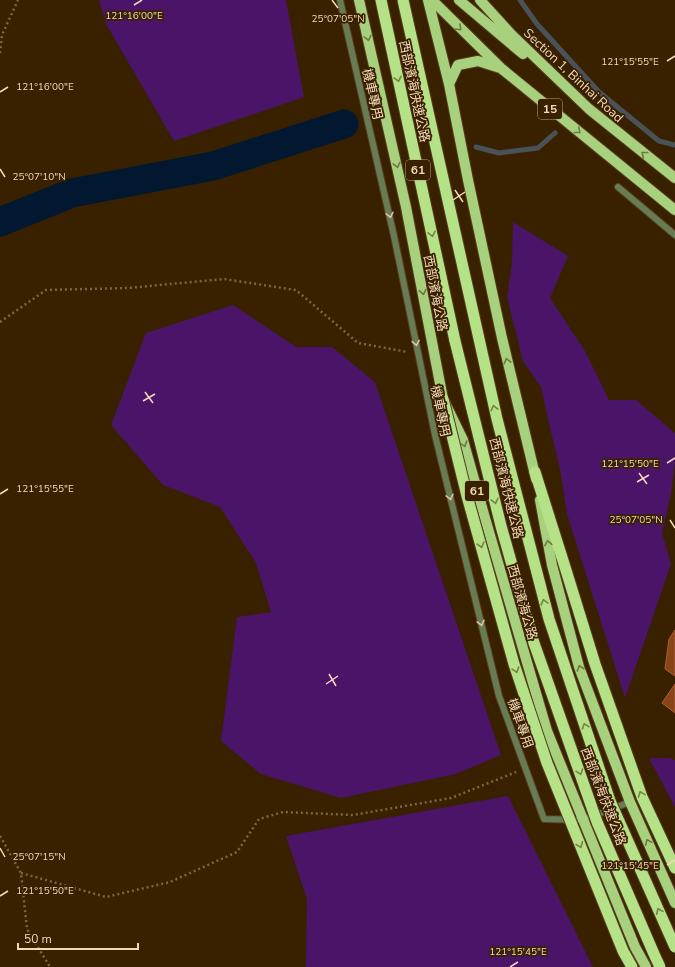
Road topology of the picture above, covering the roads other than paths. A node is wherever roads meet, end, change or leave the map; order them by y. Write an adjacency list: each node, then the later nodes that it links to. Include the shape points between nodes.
1 (340, 0): 19 (lane, 機車專用, one-way to 19, via 394,236 434,435 499,696 544,819)
2 (359, 0): 16 (main road, 西部濱海公路 / 61, one-way to 16, via 406,207)
3 (381, 0): 25 (highway, 西部濱海快速公路 / 61, one-way to 25, bridge, via 455,341 501,526 534,643 598,822)
4 (403, 0): 22 (highway, 西部濱海快速公路 / 61, one-way to 4, bridge, via 610,801 549,620 497,419)
5 (428, 0): 10 (main road)
6 (432, 0): 9 (main road, 15, one-way to 9)
7 (459, 0): 11 (main road)
8 (480, 0): 11 (main road, Section 1, Binhai Road / 15)
9 (502, 70): 10 (main road, via 478,61 458,65); 14 (main road, 15, one-way to 14)
10 (449, 84): 17 (main road, one-way to 10, via 502,338)
11 (588, 109): 12 (main road, Section 1, Binhai Road / 15, one-way to 11)
12 (675, 178)
13 (618, 187): 15 (lane)
14 (675, 210)
15 (675, 235)
16 (443, 399): 19 (main road, 西部濱海公路 / 61, one-way to 19, via 463,440 547,731); 23 (highway, one-way to 23, bridge, via 466,496 514,664 547,763 623,951)
17 (535, 472): 18 (main road, one-way to 17, via 580,667 552,565); 20 (highway, one-way to 17, via 642,797 597,671)
18 (630, 802): 19 (lane); 21 (main road, one-way to 18)
19 (583, 820): 24 (main road, 西部濱海公路 / 61, via 635,947)
20 (675, 868)
21 (675, 903)
22 (675, 947)
23 (632, 967)
24 (646, 967)
25 (660, 967)

